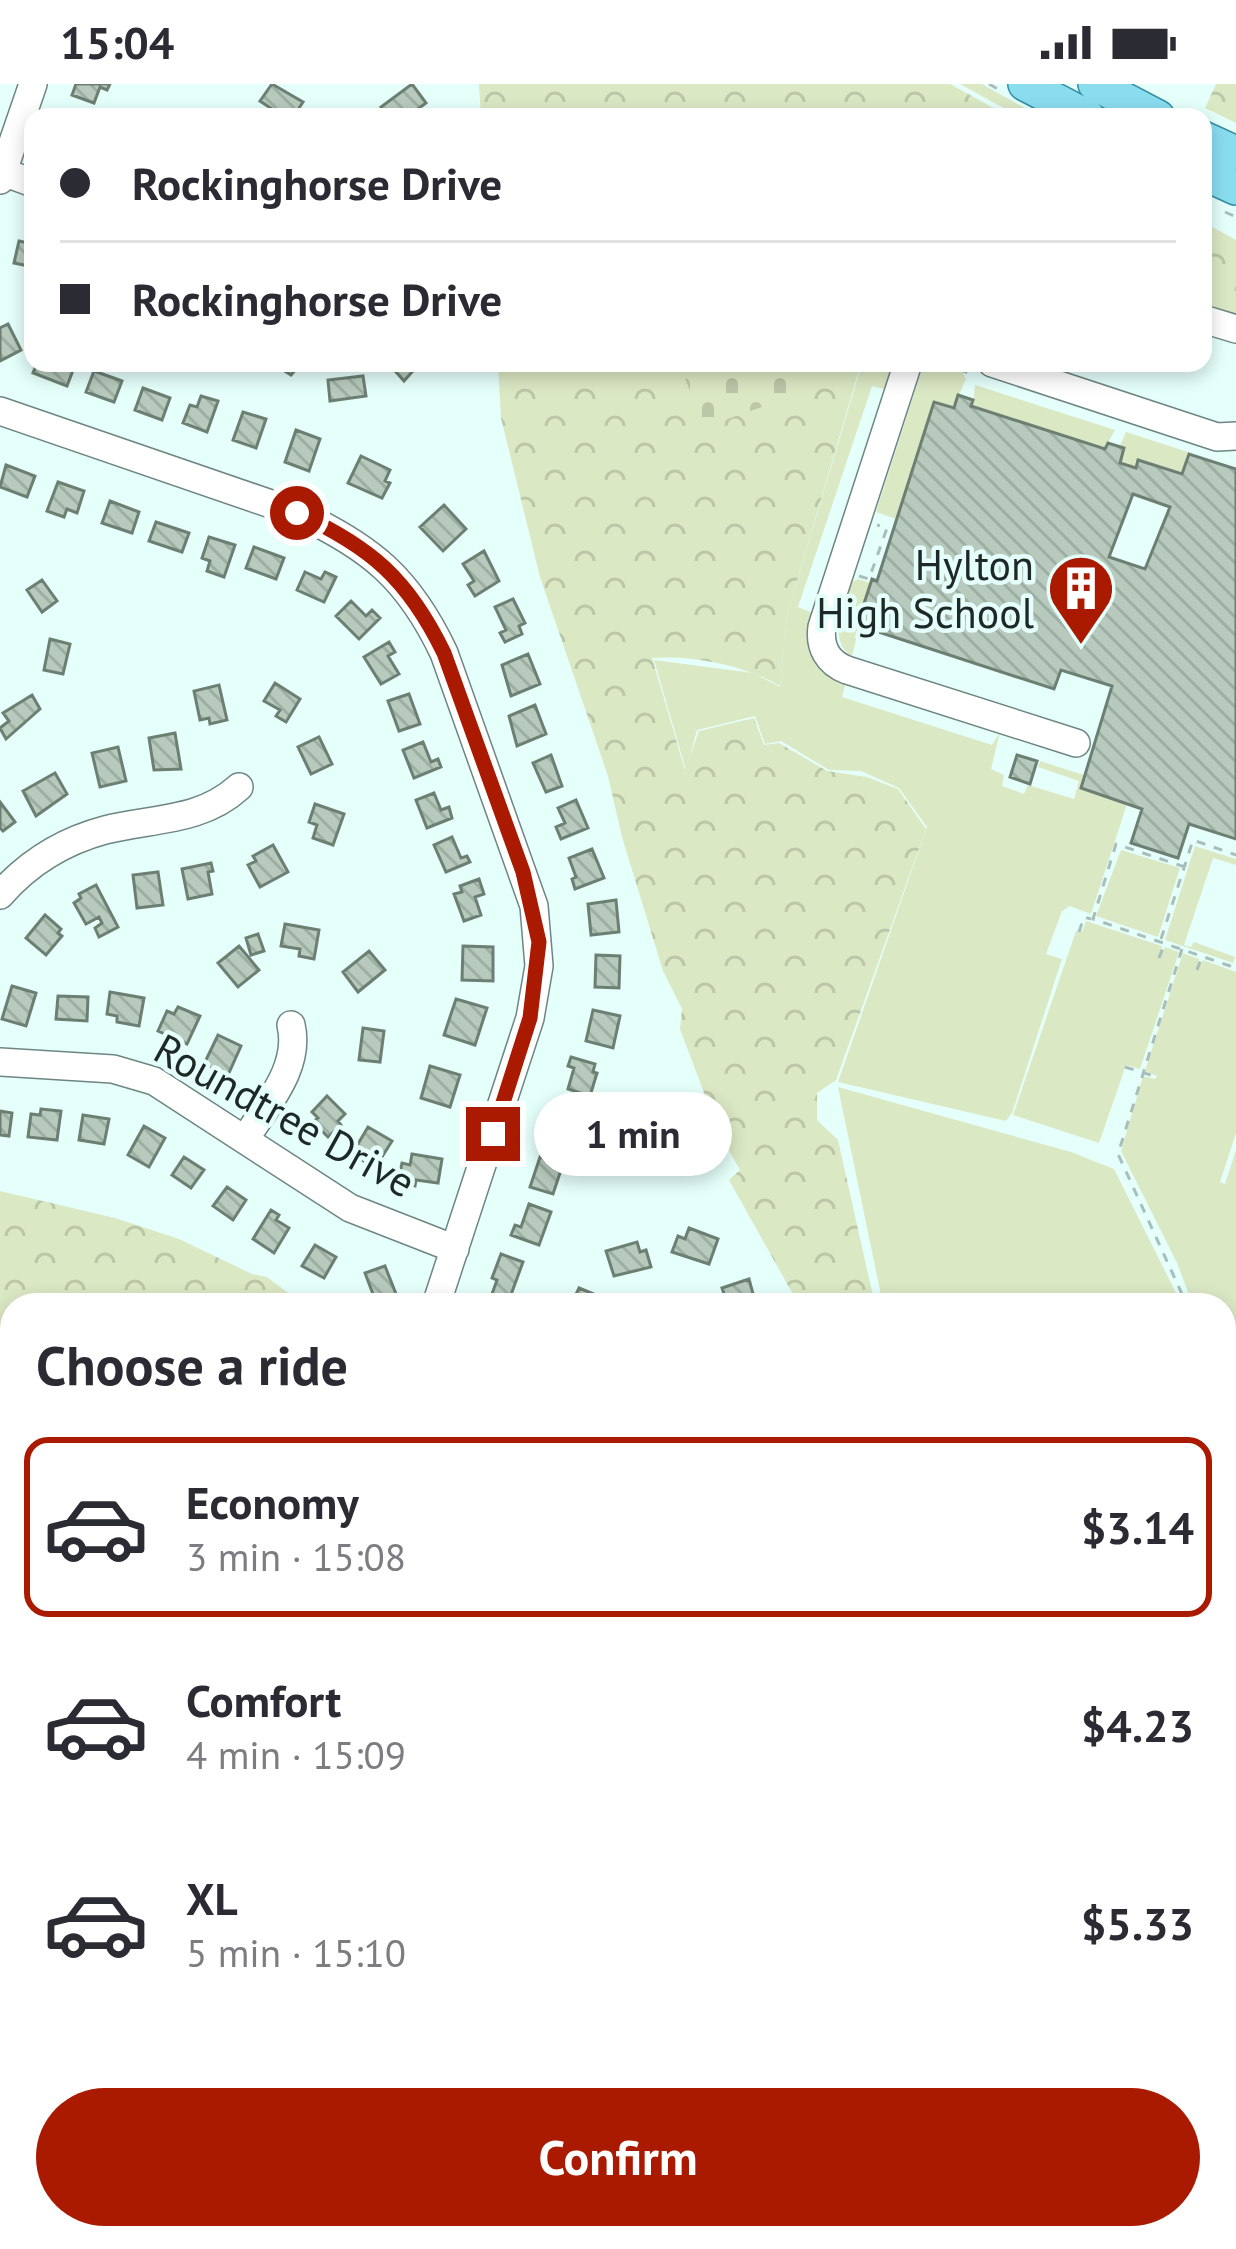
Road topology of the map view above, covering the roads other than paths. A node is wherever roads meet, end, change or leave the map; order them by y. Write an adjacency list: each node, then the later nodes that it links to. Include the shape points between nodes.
1 (1025, 84): 3 (main road)
2 (1095, 84): 4 (main road)
3 (1071, 108)
4 (1141, 108)
5 (24, 110): 6 (street)
6 (1, 176)
7 (905, 372): 11 (street, via 823,627 825,651 847,670)
8 (1019, 372): 10 (street, via 1217,437)
9 (0, 411): 17 (street, via 332,529 371,553 428,619 523,872 539,942 530,1018)
10 (1236, 436)
11 (1076, 743)
12 (239, 787): 13 (street, via 197,814 60,847)
13 (0, 895)
14 (291, 1025): 16 (street, via 291,1062)
15 (0, 1062): 16 (street, Roundtree Drive, via 134,1074)
16 (246, 1138): 17 (street, Roundtree Drive, via 350,1208)
17 (455, 1249): 18 (street)
18 (440, 1293)

